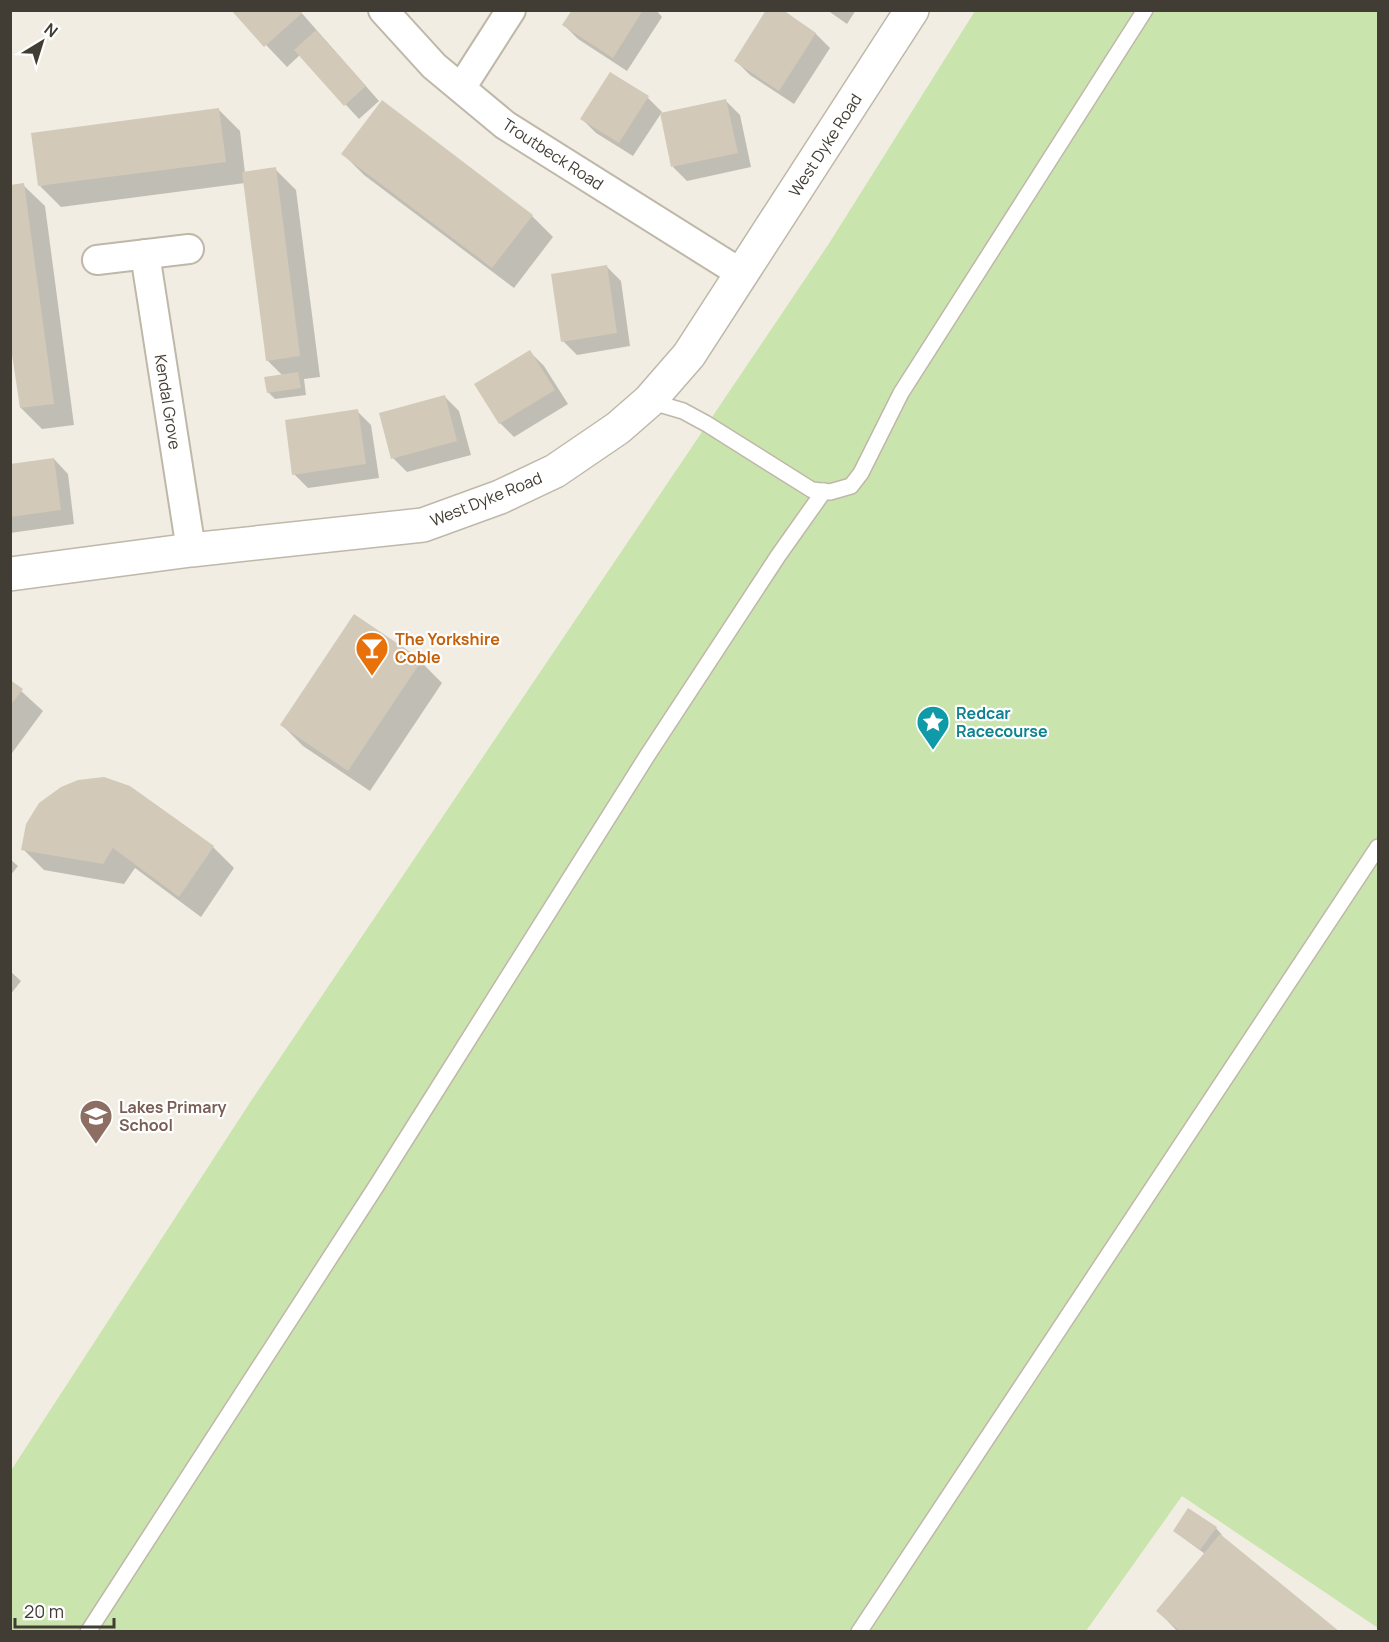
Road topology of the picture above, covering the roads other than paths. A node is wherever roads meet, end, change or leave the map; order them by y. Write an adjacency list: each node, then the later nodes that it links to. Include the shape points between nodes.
1 (383, 10): 5 (street, Troutbeck Road, via 434,66)
2 (512, 10): 5 (street)
3 (912, 10): 9 (street, West Dyke Road)
4 (1145, 10): 11 (lane, via 901,393 861,473 851,486)
5 (461, 88): 9 (street, Troutbeck Road, via 505,125)
6 (189, 249): 7 (street)
7 (145, 254): 8 (street); 12 (street, Kendal Grove)
8 (97, 260)
9 (742, 274): 10 (street, West Dyke Road, via 689,355)
10 (649, 401): 11 (lane, via 682,411 812,490); 12 (street, West Dyke Road, via 618,428 555,471 500,497 423,525)
11 (824, 491): 15 (lane, via 647,756 377,1185)
12 (191, 550): 13 (street, West Dyke Road)
13 (10, 574)
14 (1378, 847): 16 (lane)
15 (88, 1632)
16 (859, 1632)

